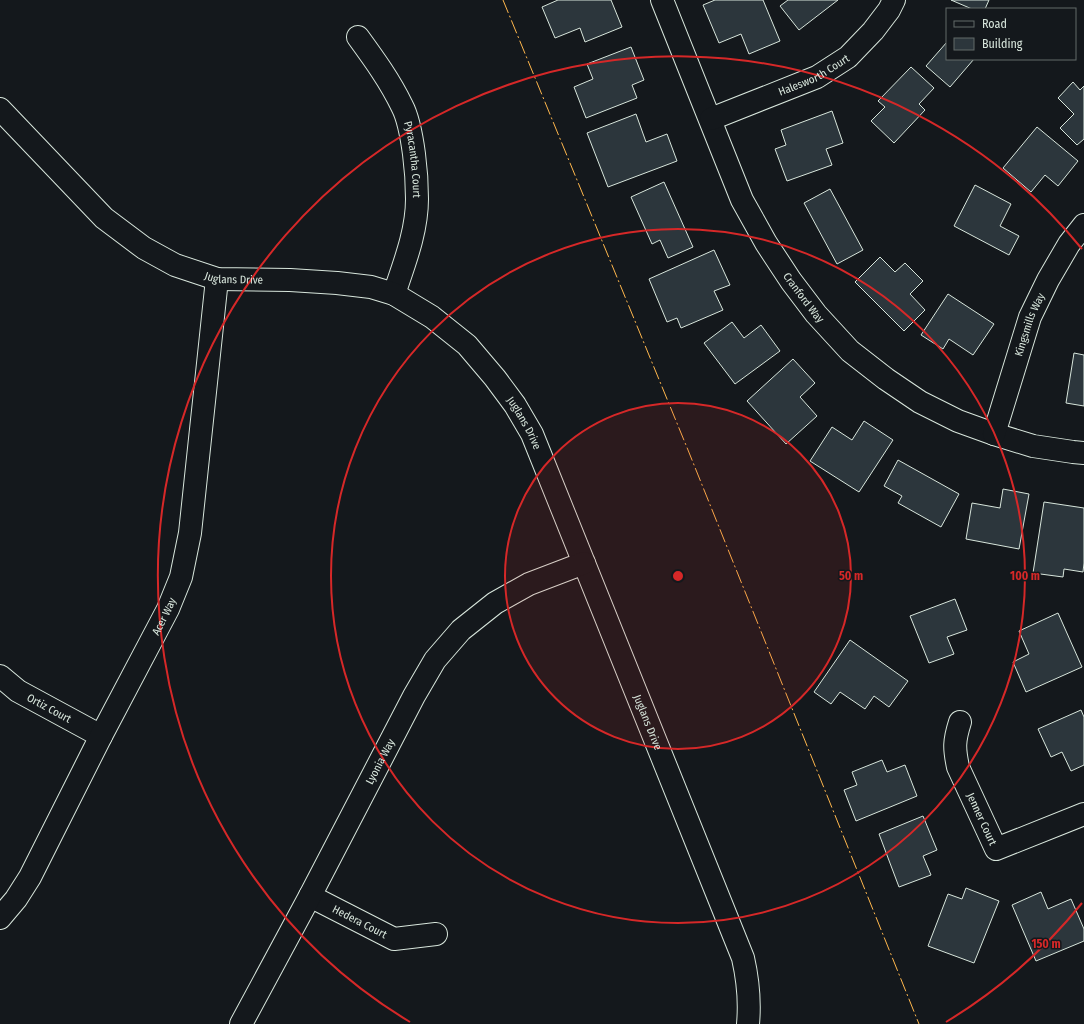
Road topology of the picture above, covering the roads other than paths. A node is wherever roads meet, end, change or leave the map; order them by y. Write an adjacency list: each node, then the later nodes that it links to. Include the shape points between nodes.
1 (662, 0): 5 (street, Cranford Way)
2 (894, 0): 5 (street, Halesworth Court, via 873,31 848,57 817,77)
3 (358, 37): 8 (street, Pyracantha Court, via 389,80 403,108 412,139 417,201 414,227)
4 (0, 109): 7 (street, Juglans Drive, via 104,218 144,248 175,265)
5 (711, 120): 9 (street, Cranford Way, via 742,200 766,243 816,314 850,351 920,402 958,421)
6 (1084, 225): 9 (street, Kingsmills Way, via 1069,244 1030,317)
7 (217, 279): 8 (street, Juglans Drive, via 337,283); 14 (street, Acer Way, via 190,533 181,577 168,609)
8 (394, 294): 11 (street, Juglans Drive, via 432,317 467,345 515,405 532,434)
9 (994, 434): 10 (street, Cranford Way, via 1033,446)
10 (1084, 453)
11 (584, 563): 16 (street, Lyonia Way, via 529,584 495,603 461,630 435,660); 20 (street, Juglans Drive, via 744,958 750,1010)
12 (0, 676): 14 (street, Ortiz Court, via 18,691)
13 (960, 722): 15 (street, Jenner Court, via 955,754 958,768 996,849)
14 (101, 736): 17 (street, Acer Way, via 30,877)
15 (1084, 814)
16 (310, 896): 18 (street, Hedera Court, via 394,939); 19 (street, Lyonia Way)
17 (0, 918)
18 (436, 934)
19 (241, 1024)
20 (748, 1024)

